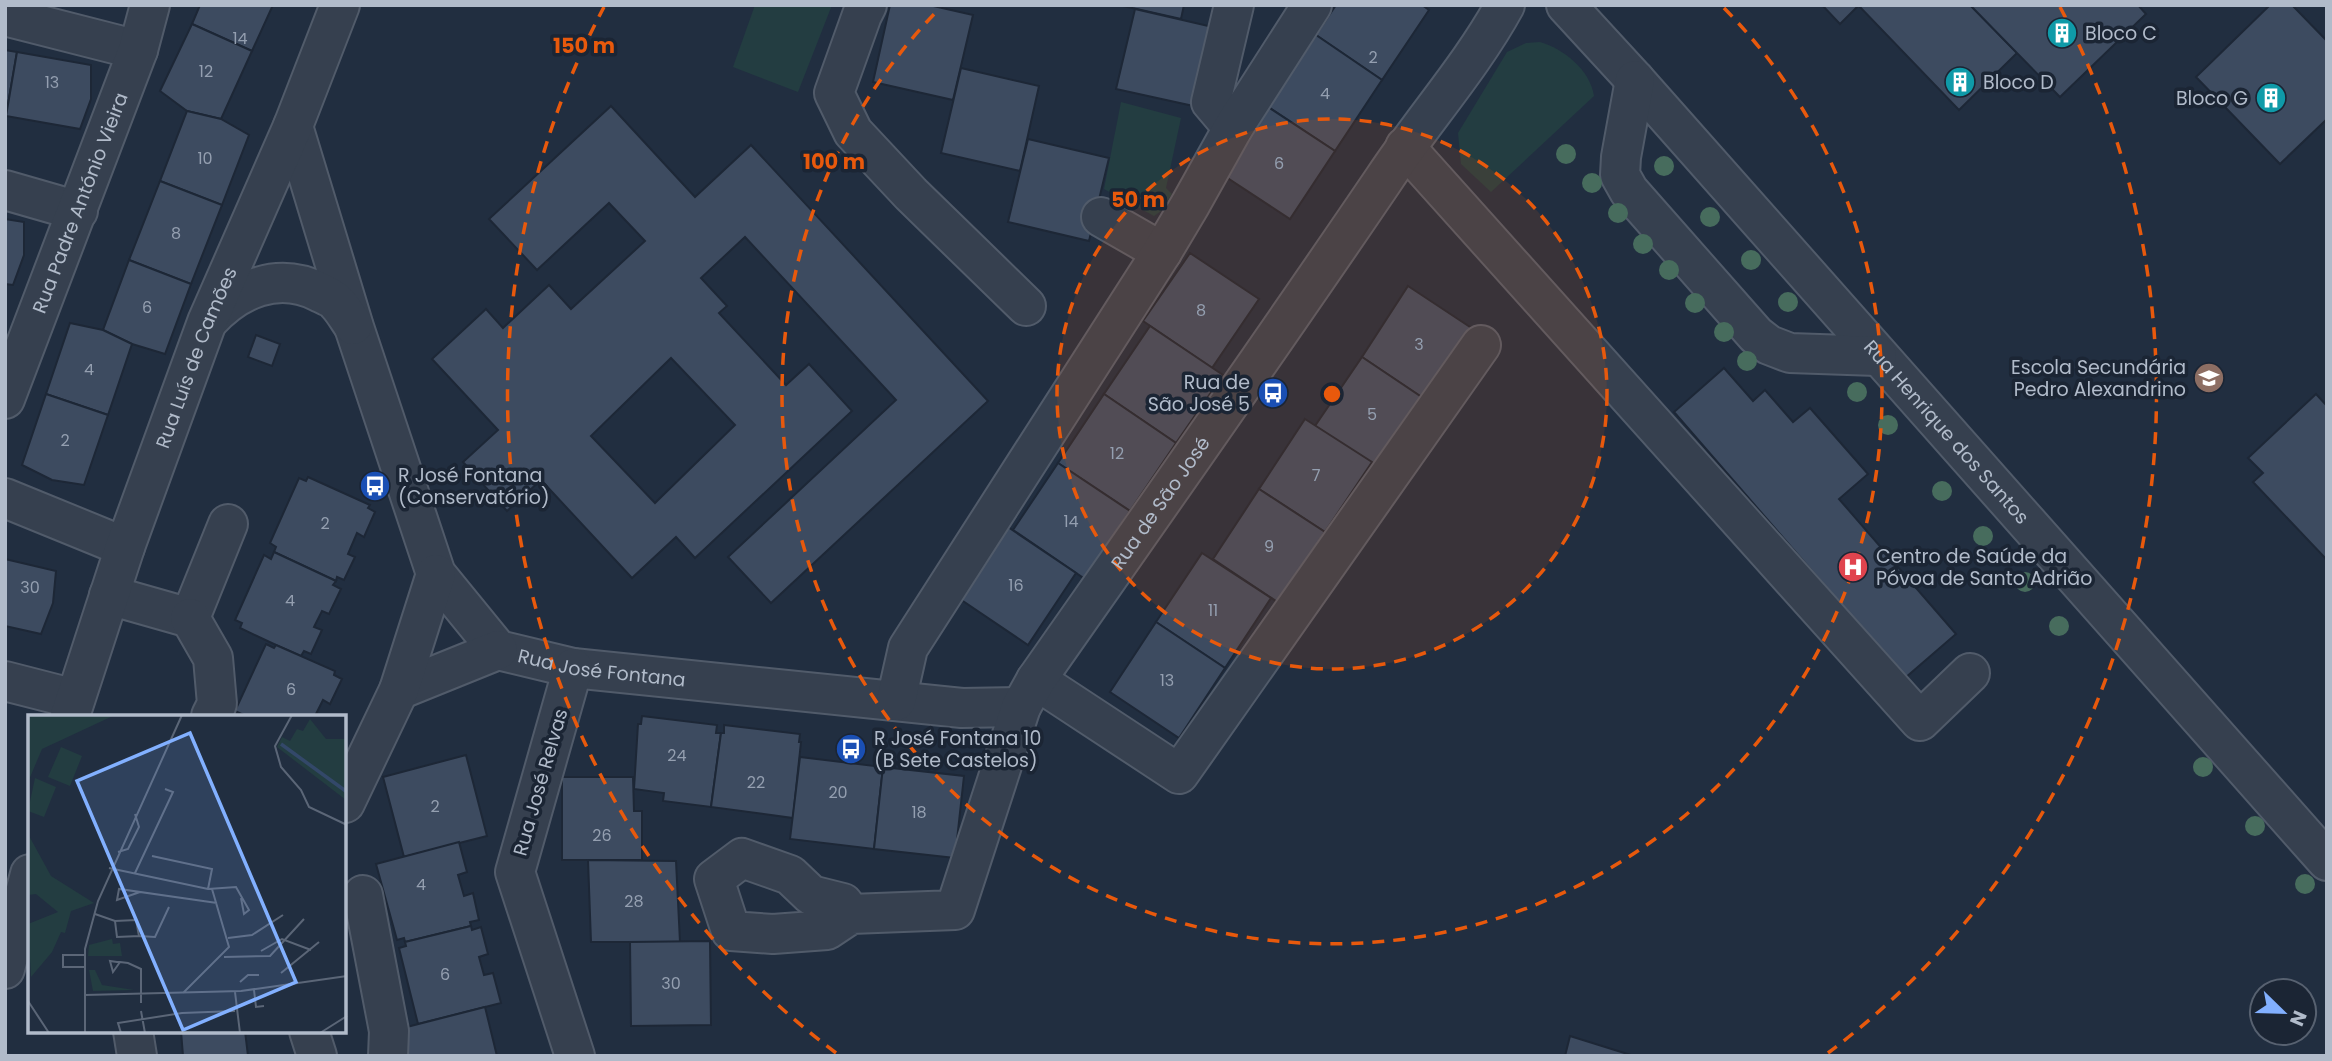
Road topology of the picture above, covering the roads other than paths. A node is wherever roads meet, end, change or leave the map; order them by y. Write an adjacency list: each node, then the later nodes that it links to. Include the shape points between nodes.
1 (150, 5): 9 (street, Rua Padre António Vieira)
2 (340, 5): 11 (street, Rua Luís de Camões)
3 (867, 5): 18 (street, via 834,93 853,132)
4 (1234, 5): 12 (street, via 1211,102)
5 (1312, 5): 12 (street)
6 (1505, 5): 13 (street, Rua de São José, via 1487,37)
7 (1566, 5): 10 (street, Rua Henrique dos Santos)
8 (5, 16): 9 (street)
9 (138, 50): 15 (street, Rua Padre António Vieira)
10 (1635, 80): 22 (street, Rua Henrique dos Santos); 22 (street, via 1620,158 1620,175 1629,191 1769,345 1790,353)
11 (293, 126): 19 (street, Rua Luís de Camões); 20 (street, Rua José Fontana)
12 (1233, 128): 17 (street)
13 (1405, 147): 32 (street, via 1920,721); 35 (street, Rua de São José)
14 (5, 190): 15 (street)
15 (78, 211): 23 (street, Rua Padre António Vieira)
16 (1101, 217): 17 (street)
17 (1161, 252): 36 (street, via 908,648)
18 (1026, 306)
19 (207, 322): 20 (street, Rua José Fontana, via 225,303 263,283 286,282 336,300); 26 (street, Rua Luís de Camões)
20 (354, 327): 27 (street, Rua José Fontana)
21 (1481, 345): 35 (street, via 1179,774)
22 (1877, 356): 40 (street, Rua Henrique dos Santos)
23 (9, 379)
24 (5, 498): 26 (street)
25 (228, 524): 29 (street)
26 (125, 547): 28 (street, Rua Luís de Camões)
27 (436, 574): 30 (street, Rua José Fontana); 34 (street)
28 (109, 595): 29 (street); 37 (street, Rua Luís de Camões)
29 (190, 618): 38 (street, via 213,658 217,704)
30 (498, 650): 31 (street, Rua José Fontana); 34 (street)
31 (573, 668): 36 (street, Rua José Fontana); 50 (street, Rua José Relvas, via 515,872)
32 (1970, 673)
33 (5, 681): 37 (street)
34 (399, 690): 39 (street)
35 (1028, 693): 36 (street, Rua José Fontana, via 962,708); 43 (street, Rua de São José, via 955,910)
36 (896, 701)
37 (72, 708)
38 (212, 715)
39 (346, 801)
40 (2327, 861)
41 (28, 882): 44 (street)
42 (363, 894): 49 (street, via 389,1031)
43 (851, 914)
44 (5, 970)
45 (133, 1033): 47 (street)
46 (310, 1033): 48 (street)
47 (137, 1056)
48 (317, 1056)
49 (388, 1056)
50 (575, 1056)

